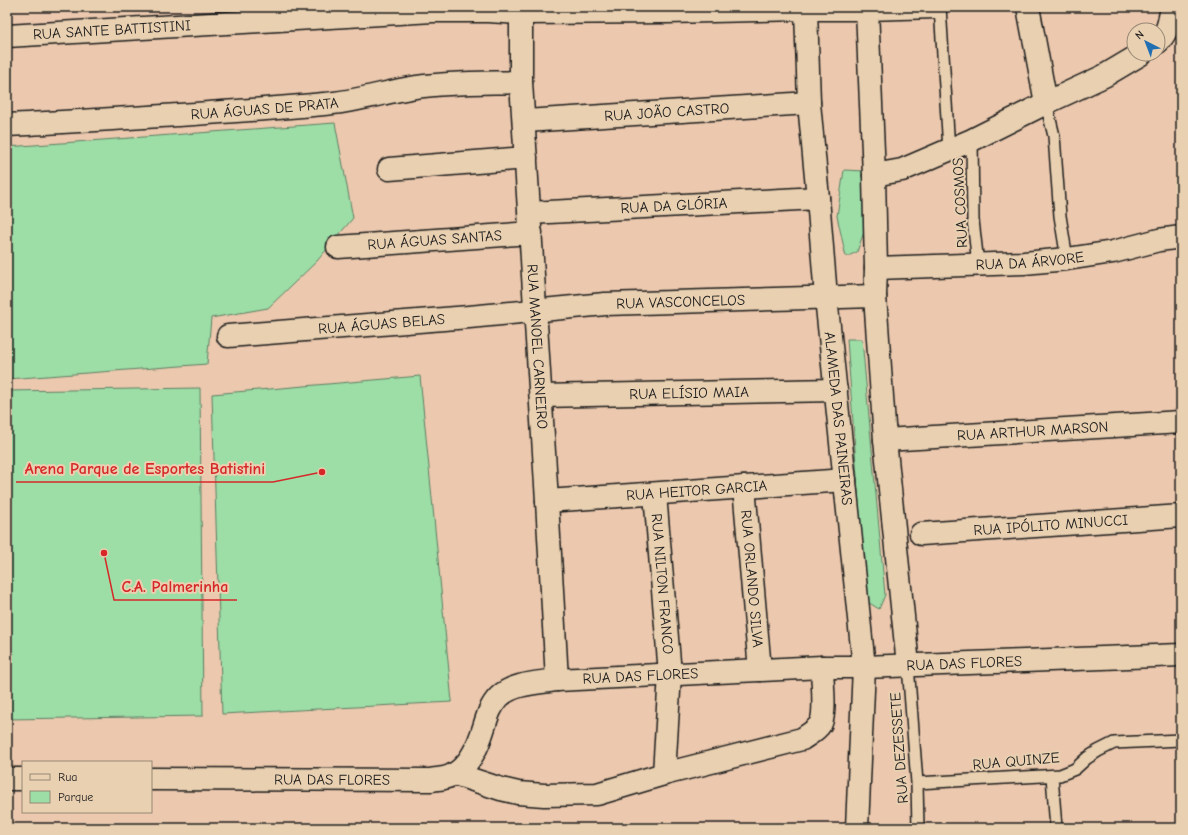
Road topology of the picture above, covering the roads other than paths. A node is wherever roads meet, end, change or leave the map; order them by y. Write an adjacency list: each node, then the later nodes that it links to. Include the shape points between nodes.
1 (936, 7): 6 (street, RUA SANTE BATTISTINI)
2 (940, 7): 19 (lane)
3 (1028, 7): 15 (street)
4 (1172, 7): 10 (street)
5 (806, 9): 6 (street, RUA SANTE BATTISTINI); 7 (street, RUA SANTE BATTISTINI); 14 (street, ALAMEDA DAS PAINEIRAS)
6 (867, 9): 22 (street)
7 (668, 10): 9 (street, RUA SANTE BATTISTINI)
8 (335, 12): 9 (street, RUA SANTE BATTISTINI); 11 (street, RUA SANTE BATTISTINI)
9 (521, 13): 13 (street, RUA MANOEL CARNEIRO)
10 (1166, 33)
11 (7, 36)
12 (1128, 62): 15 (street)
13 (521, 82): 16 (street, RUA MANOEL CARNEIRO); 17 (street, RUA ÁGUAS DE PRATA, via 448,83 318,105)
14 (809, 103): 16 (street, RUA JOÃO CASTRO); 23 (street, ALAMEDA DAS PAINEIRAS)
15 (1046, 103): 18 (street); 27 (lane, via 1054,136 1060,216)
16 (525, 121): 20 (street, RUA MANOEL CARNEIRO)
17 (7, 125)
18 (972, 140): 19 (street); 28 (lane, RUA COSMOS, via 973,220)
19 (949, 150): 22 (street, via 902,170)
20 (526, 158): 21 (street); 24 (street, RUA MANOEL CARNEIRO)
21 (389, 169)
22 (874, 175): 29 (street)
23 (818, 198): 24 (street, RUA DA GLÓRIA); 31 (street, ALAMEDA DAS PAINEIRAS)
24 (530, 223): 26 (street, RUA ÁGUAS SANTAS); 32 (street, RUA MANOEL CARNEIRO)
25 (1181, 237): 27 (street, RUA DA ÁRVORE)
26 (338, 247)
27 (1067, 259): 28 (street, RUA DA ÁRVORE)
28 (978, 264): 29 (street, RUA DA ÁRVORE)
29 (876, 268): 30 (street)
30 (875, 296): 31 (street, RUA VASCONCELOS); 37 (street)
31 (826, 297): 32 (street, RUA VASCONCELOS, via 605,304); 34 (street, ALAMEDA DAS PAINEIRAS)
32 (536, 310): 33 (street, RUA ÁGUAS BELAS); 35 (street, RUA MANOEL CARNEIRO)
33 (228, 336)
34 (836, 390): 35 (street, RUA ELÍSIO MAIA); 38 (street, ALAMEDA DAS PAINEIRAS)
35 (541, 396): 41 (street, RUA MANOEL CARNEIRO)
36 (1181, 422): 37 (street, RUA ARTHUR MARSON)
37 (885, 440): 45 (street)
38 (845, 480): 39 (street, RUA HEITOR GARCIA); 47 (street, ALAMEDA DAS PAINEIRAS)
39 (744, 487): 40 (street, RUA HEITOR GARCIA); 48 (street, RUA ORLANDO SILVA)
40 (655, 494): 41 (street, RUA HEITOR GARCIA); 49 (street, RUA NILTON FRANCO)
41 (547, 501): 50 (street, RUA MANOEL CARNEIRO)
42 (1181, 516): 43 (street, RUA IPÓLITO MINUCCI)
43 (921, 534)
44 (1181, 655): 45 (street, RUA DAS FLORES)
45 (908, 665): 47 (street, RUA DAS FLORES); 58 (lane, RUA DEZESSETE)
46 (822, 667): 47 (street, RUA DAS FLORES); 48 (street, RUA DAS FLORES); 53 (street, via 823,712 820,723 802,739)
47 (864, 667): 59 (street, ALAMEDA DAS PAINEIRAS)
48 (760, 670): 49 (street, RUA DAS FLORES)
49 (670, 674): 50 (street, RUA DAS FLORES); 53 (street, RUA NILTON FRANCO)
50 (557, 680): 52 (street, RUA DAS FLORES, via 527,684 499,697 486,720 472,757)
51 (1181, 740): 54 (lane, RUA QUINZE, via 1114,743 1087,758 1075,769)
52 (455, 774): 53 (street, via 501,789 544,795 597,794); 57 (street, RUA DAS FLORES, via 432,780)
53 (664, 774)
54 (1052, 776): 58 (lane, RUA QUINZE); 61 (lane)
55 (7, 779): 56 (street)
56 (22, 779)
57 (152, 779)
58 (917, 783): 60 (lane, RUA DEZESSETE)
59 (857, 828)
60 (918, 828)
61 (1056, 828)

